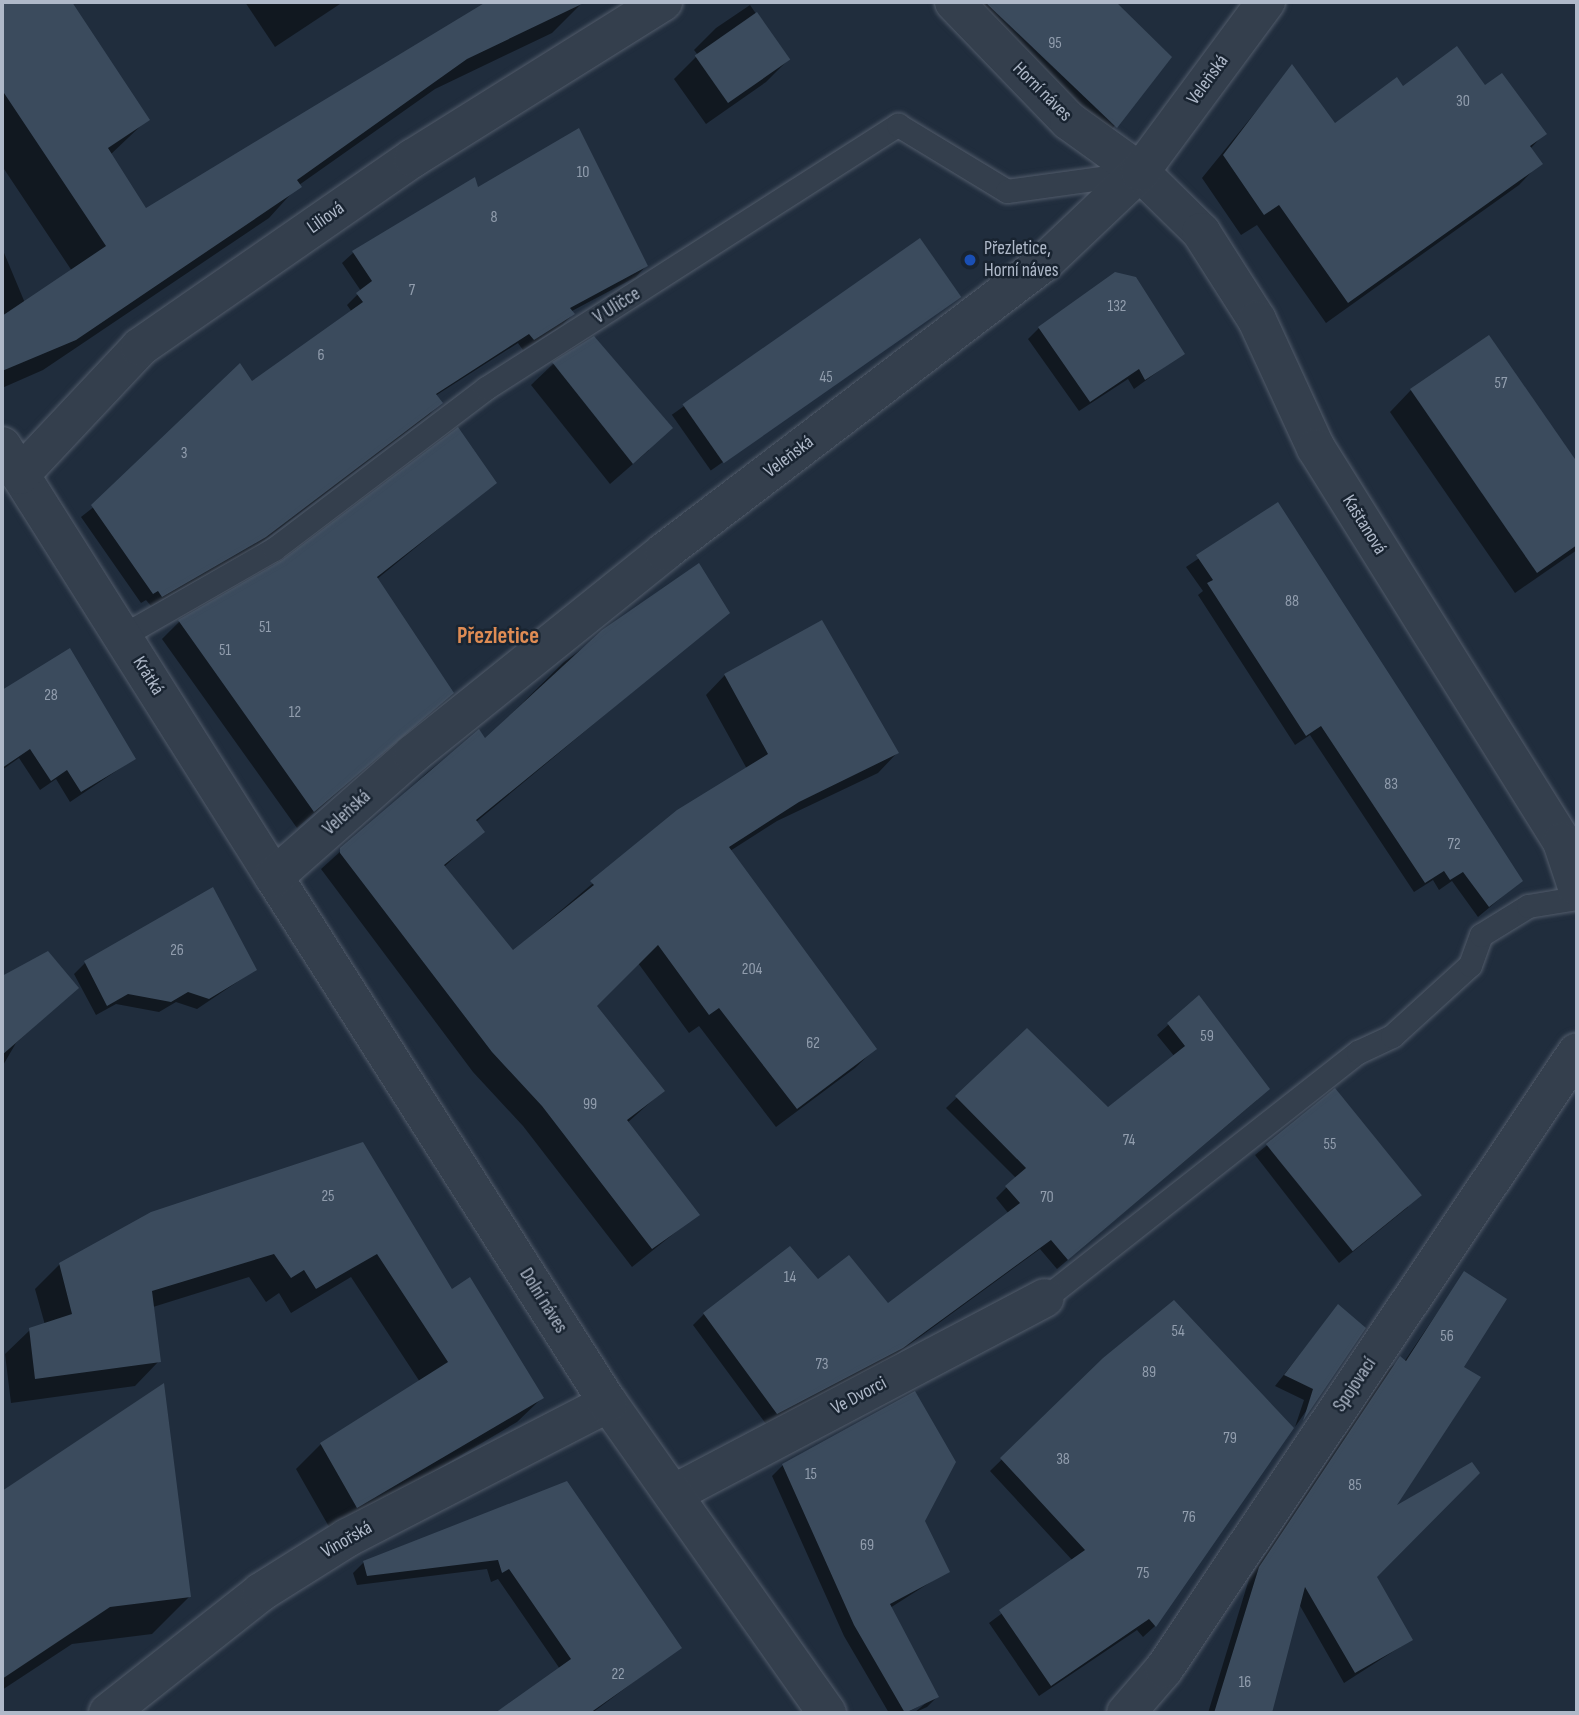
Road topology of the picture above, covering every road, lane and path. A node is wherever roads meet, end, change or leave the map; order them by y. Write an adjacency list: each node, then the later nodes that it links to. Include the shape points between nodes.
1 (663, 2): 5 (street, Liliová, via 412,158 140,347)
2 (954, 2): 4 (street, Horní náves, via 1069,121)
3 (1266, 2): 4 (street, Veleňská)
4 (1140, 172): 6 (lane, V Uličce, via 1007,191 898,125 486,388 274,549); 7 (street, Veleňská, via 1044,263 664,552 413,754); 8 (street, Kaštanová, via 1201,232 1257,320 1316,448 1562,842)
5 (11, 461): 6 (street, Krátká)
6 (122, 636): 7 (street, Krátká)
7 (274, 877): 12 (street, Dolní náves)
8 (1577, 887)
9 (1577, 898): 11 (lane, via 1528,906 1481,935 1470,965 1392,1036 1358,1052)
10 (1577, 1052): 16 (street, Spojovací, via 1164,1669)
11 (1045, 1298): 13 (street, Ve Dvorci)
12 (608, 1403): 13 (street, Dolní náves); 14 (street, Vinořská, via 347,1538 261,1592)
13 (673, 1494): 15 (street, Dolní náves)
14 (108, 1713)
15 (827, 1713)
16 (1126, 1713)

